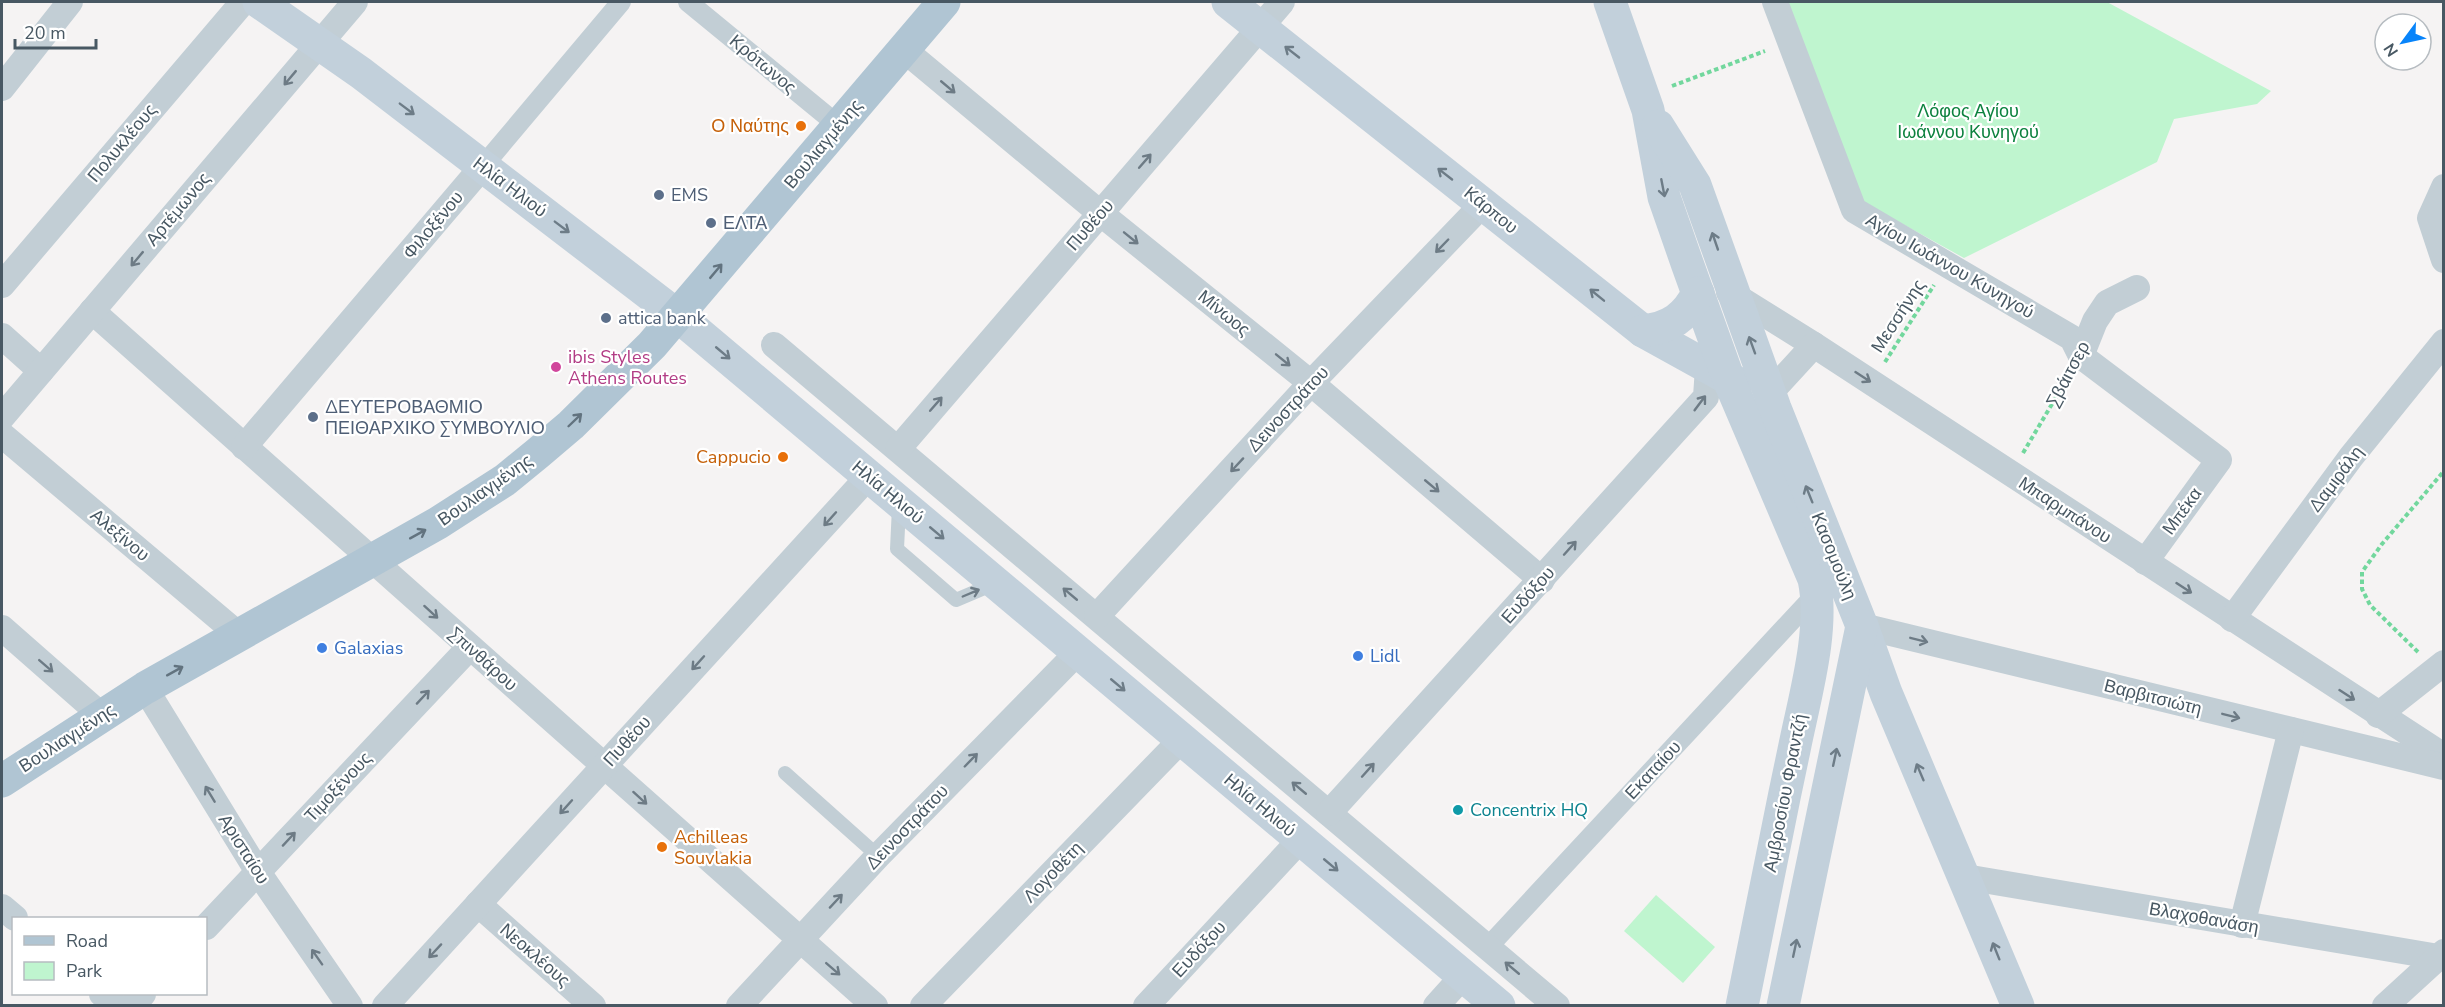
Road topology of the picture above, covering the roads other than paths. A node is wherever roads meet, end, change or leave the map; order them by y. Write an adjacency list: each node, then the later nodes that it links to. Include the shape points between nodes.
1 (70, 2): 15 (street)
2 (243, 2): 24 (street, Πολυκλέους)
3 (259, 2): 13 (main road, Ηλία Ηλιού)
4 (355, 2): 13 (street, Αρτέμωνος)
5 (621, 2): 18 (street, Φιλοξένου)
6 (688, 2): 17 (street, Κρότωνος)
7 (944, 2): 14 (main road, Βουλιαγμένης)
8 (1228, 2): 12 (main road, Κάρπου)
9 (1282, 2): 12 (street, Πυθέου)
10 (1610, 2): 16 (main road, Κασομούλη)
11 (1775, 2): 34 (street, Αγίου Ιωάννου Κυνηγού, via 1854,210 2072,338)
12 (1260, 27): 20 (main road, Κάρπου, one-way to 12); 21 (street, Πυθέου, one-way to 12)
13 (320, 43): 18 (main road, Ηλία Ηλιού, one-way to 18); 27 (street, Αρτέμωνος, one-way to 27)
14 (903, 50): 17 (main road, Βουλιαγμένης); 21 (street, Μίνωος, one-way to 21)
15 (2, 88)
16 (1645, 104): 23 (main road, Κασομούλη, one-way to 23, via 1664,197); 26 (main road, Κασομούλη, one-way to 16, via 1695,185)
17 (838, 126): 28 (main road, Βουλιαγμένης, one-way to 17)
18 (483, 166): 28 (main road, Ηλία Ηλιού, one-way to 28); 41 (street, Φιλοξένου)
19 (2444, 187): 22 (street, via 2430,218)
20 (1483, 204): 29 (main road, Κάρπου, one-way to 20); 37 (street, Δεινοστράτου, one-way to 37)
21 (1100, 213): 37 (street, Μίνωος, one-way to 37); 42 (street, Πυθέου, one-way to 21)
22 (2444, 260)
23 (1693, 278): 26 (street, Μπαρμπάνου); 29 (main road, via 1691,308 1675,322); 36 (main road, Κασομούλη)
24 (2, 285)
25 (2137, 288): 34 (street, Σβάιτσερ, via 2107,303)
26 (1734, 296): 33 (street, Μπαρμπάνου); 38 (main road, Κασομούλη, one-way to 26)
27 (92, 311): 35 (street, Αρτέμωνος); 41 (street, Σπινθάρου)
28 (678, 316): 44 (main road, Ηλία Ηλιού, one-way to 44); 45 (main road, Βουλιαγμένης, one-way to 28, via 505,480 571,424)
29 (1643, 332): 36 (main road, Κάρπου)
30 (2, 336): 35 (street)
31 (2444, 342): 50 (street, Δαμιράλη, via 2351,457)
32 (774, 345): 42 (street)
33 (1814, 345): 38 (street); 46 (street, Μπαρμπάνου, one-way to 46)
34 (2080, 356): 43 (street, Αγίου Ιωάννου Κυνηγού)
35 (41, 371): 39 (street, Αρτέμωνος)
36 (1718, 374): 38 (main road, Κάρπου); 47 (street, Ευδόξου, one-way to 36, via 1706,397); 48 (main road, Κασομούλη)
37 (1311, 383): 47 (street, Μίνωος, one-way to 47); 49 (street, Δεινοστράτου, one-way to 49)
38 (1769, 394): 51 (main road, Κασομούλη, one-way to 38)
39 (2, 417)
40 (2, 435): 53 (street, Αλεξίνου)
41 (244, 447): 45 (street, Σπινθάρου)
42 (898, 448): 49 (street, one-way to 42)
43 (2219, 460): 46 (street, Μπέκα)
44 (869, 476): 55 (main road, Ηλία Ηλιού, one-way to 55); 63 (street, Πυθέου, one-way to 63)
45 (372, 559): 53 (main road, Βουλιαγμένης); 54 (street, Σπινθάρου, one-way to 54)
46 (2145, 562): 50 (street, Μπαρμπάνου, one-way to 50)
47 (1542, 580): 67 (street, Ευδόξου, one-way to 47)
48 (1816, 586): 78 (street, Εκαταίου); 93 (main road, Αμβροσίου Φραντζή, via 1819,613 1808,678)
49 (1097, 616): 67 (street, one-way to 49)
50 (2232, 619): 59 (street, Μπαρμπάνου, one-way to 59)
51 (1862, 626): 60 (street, Βαρβιτσιώτη, one-way to 60); 71 (main road, Κασομούλη, one-way to 51, via 1886,693); 94 (main road, one-way to 51)
52 (2, 628): 58 (street, one-way to 58)
53 (239, 635): 57 (main road, Βουλιαγμένης, one-way to 53)
54 (470, 647): 63 (street, Σπινθάρου); 70 (street, Τιμοξένους, one-way to 54)
55 (1078, 652): 61 (main road, Ηλία Ηλιού, one-way to 61); 69 (street, Δεινοστράτου, one-way to 55)
56 (2440, 666): 59 (street)
57 (145, 688): 58 (main road, Βουλιαγμένης); 70 (street, Αρισταίου, one-way to 57)
58 (100, 715): 66 (main road, Βουλιαγμένης)
59 (2378, 715): 62 (street, Μπαρμπάνου)
60 (2291, 730): 64 (street, Βαρβιτσιώτη); 75 (street)
61 (1182, 739): 68 (main road, Ηλία Ηλιού); 88 (street, Λογοθέτη)
62 (2444, 756)
63 (604, 766): 72 (street, Πυθέου, one-way to 72); 77 (street, Σπινθάρου, one-way to 77)
64 (2444, 767)
65 (785, 773): 69 (lane)
66 (2, 781)
67 (1329, 813): 78 (street)
68 (1301, 839): 80 (main road, Ηλία Ηλιού, one-way to 80); 89 (street, Ευδόξου)
69 (878, 856): 77 (street, Δεινοστράτου, one-way to 69)
70 (258, 872): 76 (street, Τιμοξένους); 83 (street, Αρισταίου, one-way to 70)
71 (1965, 877): 75 (street, Βλαχοθανάση); 95 (main road, Κασομούλη, one-way to 71)
72 (478, 904): 84 (street, Πυθέου, one-way to 84); 85 (street, Νεοκλέους)
73 (2, 907): 74 (street)
74 (14, 917)
75 (2242, 925): 79 (street, Βλαχοθανάση)
76 (207, 926)
77 (799, 940): 86 (street, Δεινοστράτου); 87 (street, Σπινθάρου, one-way to 87)
78 (1488, 947): 92 (street, one-way to 78)
79 (2442, 956): 96 (street)
80 (1463, 991): 90 (street); 91 (main road, Ηλία Ηλιού)
81 (104, 995): 82 (street)
82 (116, 1005)
83 (350, 1005)
84 (385, 1005)
85 (592, 1005)
86 (739, 1005)
87 (875, 1005)
88 (923, 1005)
89 (1146, 1005)
90 (1436, 1005)
91 (1498, 1005)
92 (1557, 1005)
93 (1742, 1005)
94 (1783, 1005)
95 (2018, 1005)
96 (2385, 1005)

